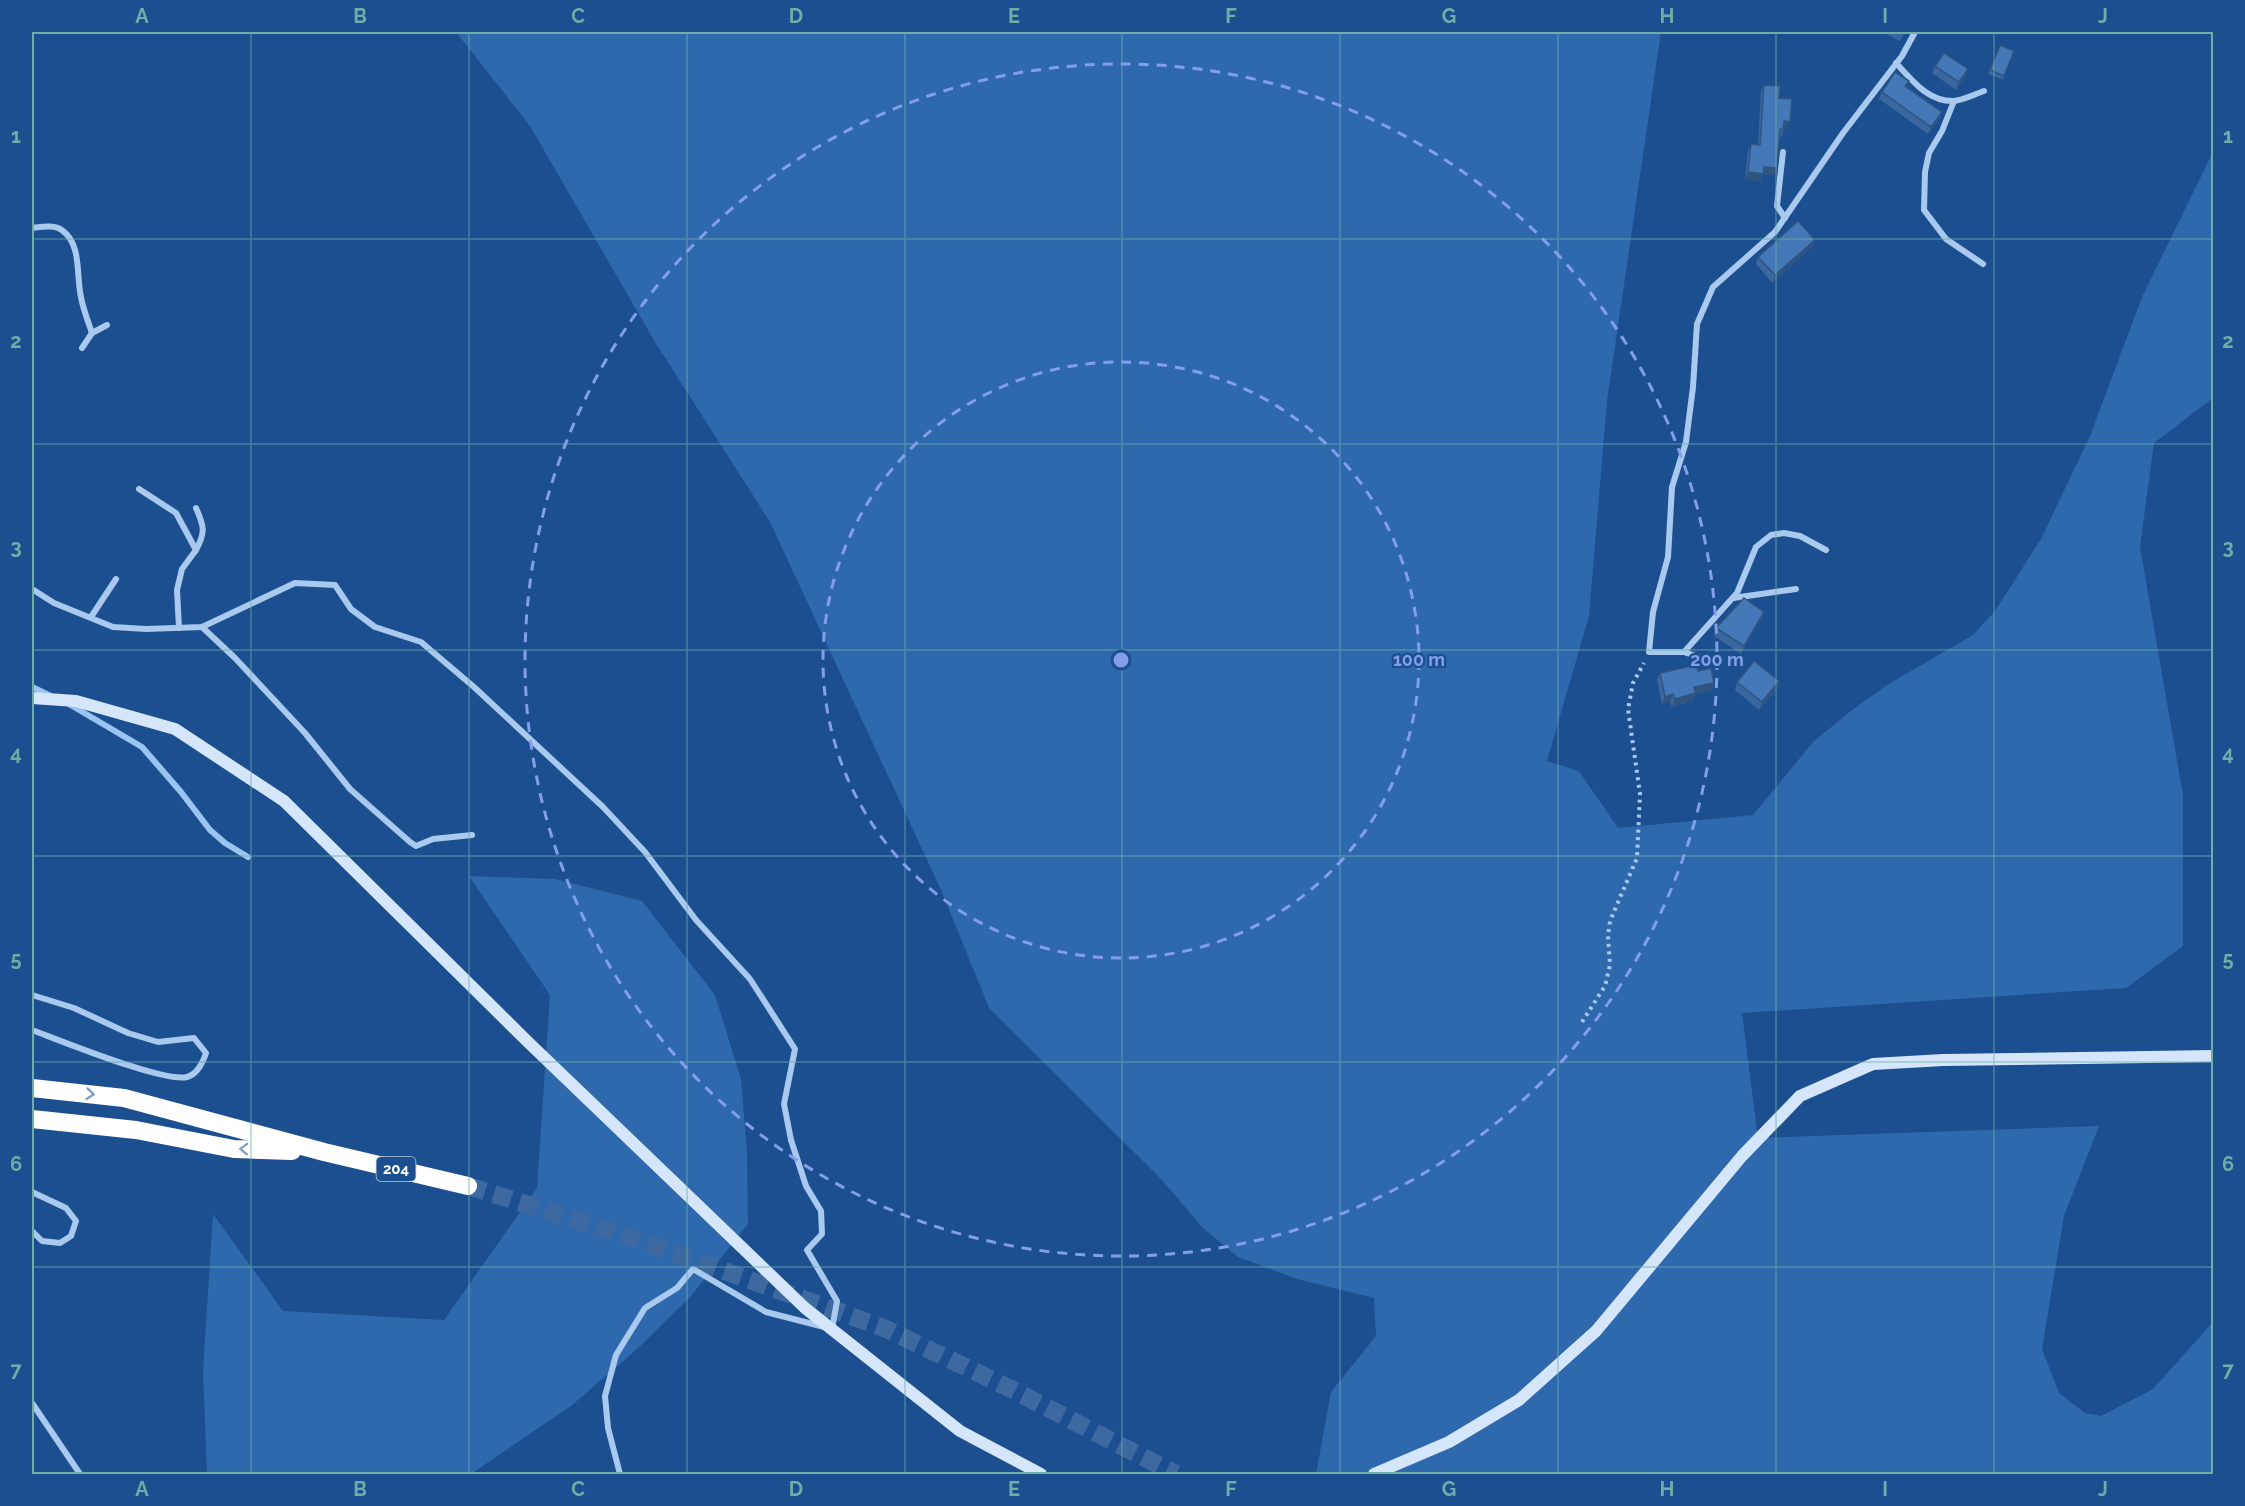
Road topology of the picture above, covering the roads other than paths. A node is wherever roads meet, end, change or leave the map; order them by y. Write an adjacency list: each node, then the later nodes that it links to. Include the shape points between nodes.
1 (1915, 32): 2 (street)
2 (1896, 63): 4 (street, via 1934,98); 6 (street)
3 (1984, 91): 4 (street)
4 (1954, 101): 8 (street, via 1929,153 1924,210 1946,239)
5 (1784, 152): 6 (street, via 1777,206)
6 (1785, 218): 23 (street, via 1775,232 1713,287 1697,324 1686,442 1672,487 1668,557 1653,612 1649,652)
7 (32, 228): 10 (street, via 50,226 63,231 73,245 81,297)
8 (1983, 264)
9 (107, 325): 10 (street)
10 (93, 333): 11 (street)
11 (82, 348)
12 (139, 489): 14 (street, via 176,513)
13 (195, 508): 14 (street, via 204,529)
14 (196, 550): 22 (street, via 182,569 177,590)
15 (1826, 550): 19 (street, via 1800,536 1772,535 1756,548)
16 (116, 579): 20 (street)
17 (1796, 588): 19 (street)
18 (32, 589): 20 (street, via 54,603)
19 (1733, 598): 23 (street)
20 (91, 617): 22 (street, via 113,627)
21 (202, 627): 22 (street); 26 (street, via 305,732 350,789 410,842 416,846 433,839); 36 (street, via 295,583 335,585 351,609 375,627 421,642 474,687 603,807 645,852 696,920 750,979 795,1049 784,1104 806,1186 822,1211 822,1234 807,1250 837,1300)
22 (179, 628)
23 (1684, 652): 24 (street)
24 (1713, 662)
25 (32, 698): 36 (street, via 76,701 175,729 284,801 528,1042 805,1308)
26 (472, 835)
27 (32, 995): 28 (street, via 158,1042 194,1038 206,1053 202,1066 188,1077 170,1076)
28 (32, 1030)
29 (2214, 1056): 41 (street, via 1873,1064 1800,1096 1742,1156 1596,1331 1519,1400 1449,1442)
30 (32, 1088): 32 (highway, one-way to 32, via 124,1098)
31 (32, 1119): 32 (highway, one-way to 31, via 234,1149 136,1130)
32 (324, 1152): 33 (highway, 204)
33 (468, 1186)
34 (32, 1192): 35 (street, via 66,1208 76,1221 71,1236 60,1244 42,1241)
35 (32, 1231)
36 (832, 1329): 39 (street, via 766,1312 693,1269 677,1288 645,1308 616,1355 605,1396 608,1428); 40 (street, via 960,1431)
37 (32, 1403): 38 (street)
38 (80, 1474)
39 (620, 1474)
40 (1041, 1474)
41 (1374, 1474)

